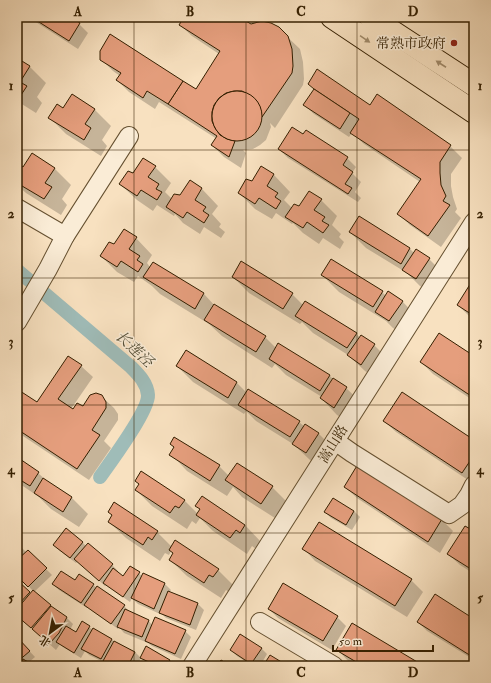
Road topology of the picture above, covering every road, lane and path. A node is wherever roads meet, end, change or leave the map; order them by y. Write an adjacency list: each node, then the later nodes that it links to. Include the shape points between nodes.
1 (332, 17): 4 (main road, one-way to 4)
2 (370, 17): 3 (main road, one-way to 2)
3 (474, 85)
4 (474, 112)
5 (129, 136): 8 (street)
6 (17, 208): 8 (street)
7 (474, 222): 10 (street, 嵩山路)
8 (65, 236): 9 (street)
9 (17, 322)
10 (335, 440): 11 (street, via 449,514 462,505); 13 (street, 嵩山路)
11 (474, 485)
12 (260, 622): 14 (street)
13 (192, 666)
14 (334, 666)

